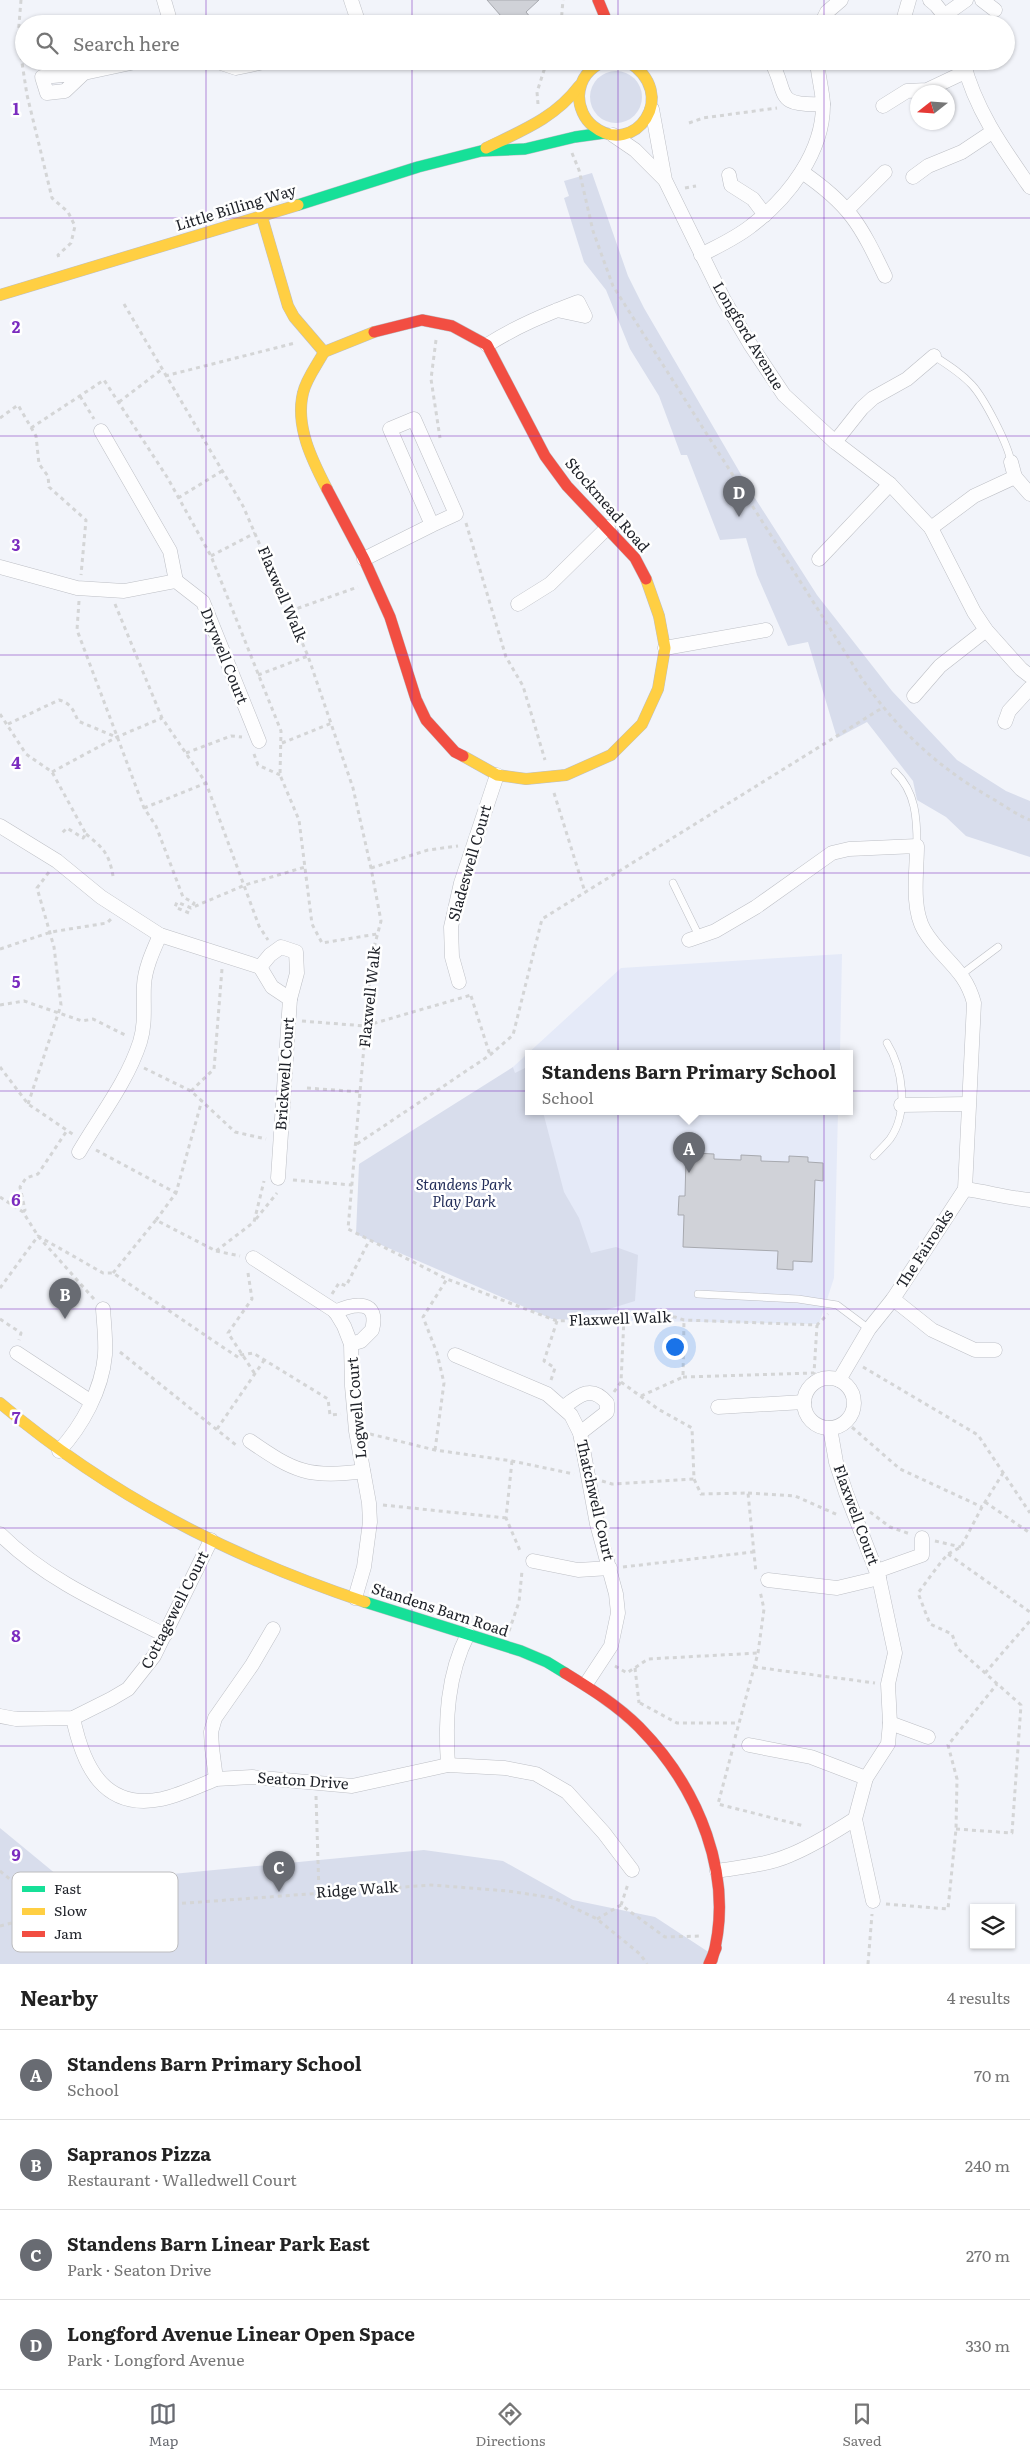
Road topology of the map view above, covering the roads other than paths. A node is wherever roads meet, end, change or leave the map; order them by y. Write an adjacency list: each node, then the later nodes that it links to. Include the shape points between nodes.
1 (164, 0): 10 (street)
2 (351, 0): 11 (street)
3 (841, 0): 14 (street)
4 (909, 0): 15 (street)
5 (930, 0): 16 (street)
6 (966, 0): 17 (street)
7 (982, 0): 9 (street)
8 (598, 1): 12 (main road); 13 (main road)
9 (996, 10)
10 (168, 15)
11 (357, 15)
12 (596, 15)
13 (604, 15)
14 (826, 15)
15 (905, 15)
16 (944, 15)
17 (952, 15)
18 (98, 70): 26 (street)
19 (584, 70): 27 (main road)
20 (589, 70): 27 (main road, Little Billing Way)
21 (643, 70): 30 (main road, via 653,88)
22 (774, 70): 28 (street, via 782,94 789,101)
23 (818, 70): 28 (street)
24 (958, 70): 29 (street, via 927,90 907,91)
25 (965, 70): 31 (street)
26 (84, 73)
27 (581, 82): 32 (main road, via 578,98 583,114 594,128); 33 (main road, Little Billing Way, via 571,99 549,118)
28 (823, 104): 34 (street, via 819,133)
29 (883, 106)
30 (652, 109): 32 (main road, Little Billing Way, via 636,129 625,134); 38 (street, Longford Avenue)
31 (992, 132): 37 (street, via 962,152 928,166); 39 (street)
32 (608, 134): 33 (main road, Little Billing Way, via 575,137 525,149); 38 (street, Longford Avenue, via 635,150)
33 (481, 151): 42 (main road, Little Billing Way, via 418,167)
34 (802, 172): 40 (street, via 826,188); 41 (street)
35 (886, 172): 40 (street)
36 (729, 175): 41 (street, via 731,185 753,199)
37 (913, 177)
38 (664, 180): 43 (street, Longford Avenue)
39 (1030, 187)
40 (848, 209): 44 (street, via 866,235)
41 (765, 214): 43 (street, via 750,227)
42 (262, 217): 45 (main road, Little Billing Way); 48 (main road, via 288,306)
43 (701, 255): 51 (street, Longford Avenue, via 728,307 784,395)
44 (885, 276)
45 (0, 295)
46 (557, 310): 47 (street, via 517,326)
47 (487, 345): 48 (main road, via 465,332 422,320 365,335); 57 (main road, Stockmead Road, via 545,456 567,486)
48 (324, 352): 59 (main road, Stockmead Road, via 303,392 300,414 304,436 327,490)
49 (934, 356): 51 (street, via 907,379 873,398); 52 (lane, via 974,387 1009,449)
50 (101, 431): 62 (street, via 170,551)
51 (835, 442): 54 (street, Longford Avenue)
52 (1011, 462): 53 (street)
53 (1015, 477): 55 (street); 58 (street, via 974,496)
54 (890, 484): 58 (street, Longford Avenue); 60 (street)
55 (1030, 494)
56 (432, 525): 56 (street, via 390,429 414,419 456,514); 59 (street)
57 (608, 527): 63 (street, via 550,584); 66 (main road, Stockmead Road, via 635,558 649,586)
58 (931, 528): 65 (street, Longford Avenue)
59 (364, 558): 73 (main road, Stockmead Road, via 390,617 416,700 426,720 455,752)
60 (818, 559)
61 (0, 567): 62 (street, via 80,588 124,590)
62 (176, 581): 71 (street, Drywell Court, via 203,602)
63 (518, 604)
64 (766, 630): 66 (street)
65 (986, 630): 67 (street, Longford Avenue); 69 (street, via 940,666)
66 (665, 648): 73 (main road, Stockmead Road, via 652,706 642,724 611,755 581,770 550,778)
67 (1030, 676)
68 (1030, 688): 70 (street, via 1009,711)
69 (914, 696)
70 (1005, 722)
71 (252, 744)
72 (895, 772): 75 (lane, via 911,792)
73 (497, 775): 82 (street, Sladeswell Court, via 461,883 451,927 452,957)
74 (0, 826): 77 (street, via 57,861 122,911)
75 (917, 846): 78 (street, via 849,849 832,853 756,907 715,931); 81 (street, via 918,914 935,945)
76 (673, 883): 78 (lane)
77 (160, 935): 80 (street); 87 (street, via 144,984 144,1025 140,1042 132,1062)
78 (694, 938)
79 (998, 947): 81 (lane)
80 (260, 967): 83 (street, Brickwell Court, via 272,987); 83 (street, via 282,947 296,952 297,973)
81 (962, 974): 85 (street, via 971,989 974,1003)
82 (459, 982)
83 (290, 999): 89 (street, Brickwell Court)
84 (887, 1043): 86 (lane, via 896,1057 901,1077)
85 (968, 1104): 86 (street); 90 (street)
86 (901, 1105): 88 (lane, via 890,1138)
87 (79, 1152)
88 (874, 1156)
89 (282, 1179)
90 (965, 1189): 91 (street, via 1003,1198); 94 (street, The Fairoaks)
91 (1030, 1200)
92 (250, 1262): 95 (street, Logwell Court)
93 (698, 1294): 97 (lane, via 798,1298 837,1305)
94 (893, 1298): 97 (street, The Fairoaks); 99 (street, via 932,1330 975,1350)
95 (330, 1308): 98 (street, Logwell Court, via 344,1326); 98 (street, Logwell Court, via 360,1304 370,1312 372,1330 361,1341)
96 (103, 1309): 103 (street, via 105,1355)
97 (869, 1329): 102 (street, The Fairoaks)
98 (351, 1344): 112 (street, Logwell Court, via 356,1431)
99 (995, 1350)
100 (16, 1353): 103 (street)
101 (455, 1355): 106 (street, Thatchwell Court, via 547,1394)
102 (839, 1380): 104 (street, via 827,1378 816,1382 807,1390); 108 (street, via 847,1386 854,1404 846,1422)
103 (90, 1402): 111 (street, via 74,1435)
104 (804, 1402): 107 (street); 108 (street, via 805,1412 811,1421)
105 (0, 1403): 111 (main road, Standens Barn Road)
106 (564, 1407): 109 (street, Thatchwell Court); 109 (street, Thatchwell Court, via 576,1397 589,1393 600,1395 607,1403 607,1412)
107 (718, 1407)
108 (830, 1428): 118 (street, Flaxwell Court, via 836,1462)
109 (580, 1432): 117 (street, Thatchwell Court, via 587,1477)
110 (250, 1441): 112 (street, Logwell Court, via 277,1460 311,1474 338,1475)
111 (59, 1451): 115 (main road, Standens Barn Road, via 129,1495)
112 (363, 1470): 120 (street, Logwell Court, via 369,1503 370,1539)
113 (0, 1534): 123 (street, via 18,1551 72,1589)
114 (922, 1538): 118 (street, Flaxwell Court, via 922,1555)
115 (211, 1540): 120 (main road, Standens Barn Road, via 277,1570); 123 (street, Cottagewell Court)
116 (527, 1564): 117 (street, Thatchwell Court, via 578,1570)
117 (610, 1568): 124 (street, Thatchwell Court, via 618,1613 611,1646)
118 (878, 1575): 119 (street, Flaxwell Court, via 837,1588); 127 (street, Flaxwell Court, via 895,1653 888,1684)
119 (761, 1582)
120 (355, 1598): 122 (main road, Standens Barn Road)
121 (273, 1629): 132 (street, via 215,1718 211,1740)
122 (468, 1634): 124 (main road, Standens Barn Road, via 541,1658); 130 (street, via 449,1694 446,1727)
123 (165, 1635): 126 (street, Cottagewell Court, via 150,1662 128,1689)
124 (586, 1684): 135 (main road, Standens Barn Road, via 655,1742 685,1782 704,1822)
125 (0, 1716): 126 (street, Cottagewell Court, via 16,1720)
126 (73, 1718): 132 (street, Seaton Drive, via 79,1746 91,1772 107,1789 128,1798 163,1799)
127 (890, 1723): 128 (street); 131 (street, Flaxwell Court, via 888,1744)
128 (928, 1736)
129 (749, 1745): 131 (street, via 812,1756)
130 (448, 1765): 132 (street, Seaton Drive, via 352,1786 252,1777); 134 (street, Seaton Drive, via 504,1768 536,1774 567,1792)
131 (866, 1778): 133 (street, Flaxwell Court)
132 (216, 1779)
133 (855, 1819): 135 (street, via 788,1856); 136 (street, Flaxwell Court)
134 (632, 1870)
135 (717, 1871): 137 (main road, Standens Barn Road, via 720,1912)
136 (873, 1901)
137 (716, 1948): 138 (main road); 139 (main road)
138 (710, 1964)
139 (717, 1964)

